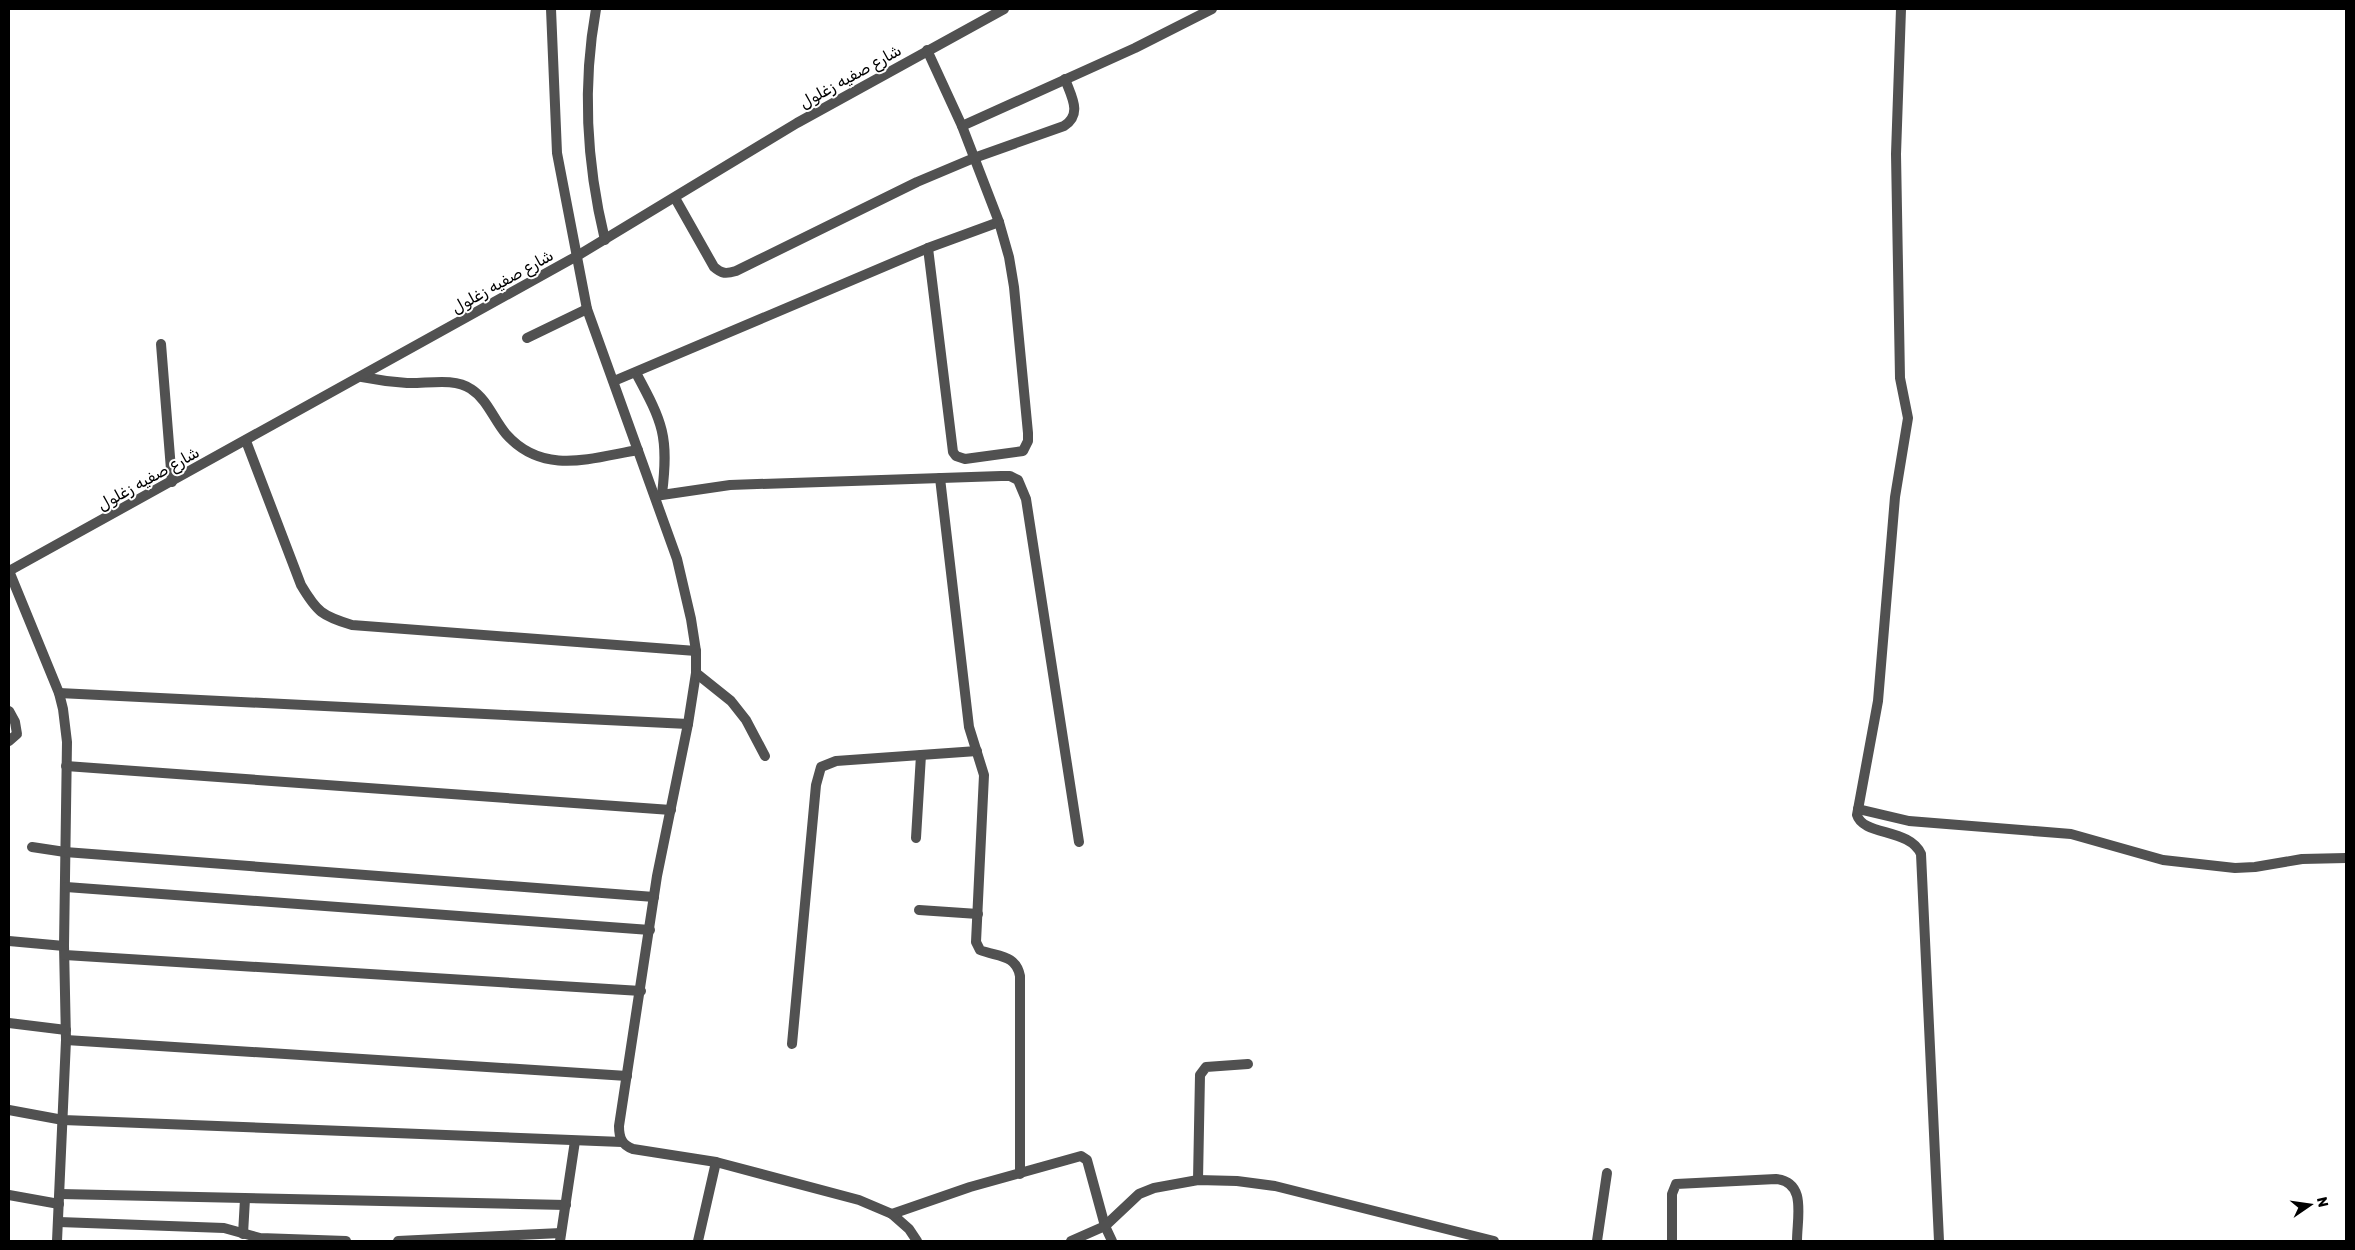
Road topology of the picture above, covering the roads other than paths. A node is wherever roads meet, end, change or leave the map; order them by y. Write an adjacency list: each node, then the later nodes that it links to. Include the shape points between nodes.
1 (551, 9): 14 (street, via 556,153)
2 (596, 9): 12 (street, via 587,95 588,142 594,194)
3 (1004, 9): 6 (street, شارع صفيه زغلول)
4 (1212, 9): 7 (street)
5 (1901, 9): 37 (street, via 1896,154 1900,378 1908,418 1895,497 1878,701)
6 (927, 50): 8 (street); 10 (street, شارع صفيه زغلول, via 797,123)
7 (1065, 79): 8 (street); 9 (street, via 1075,106 1071,122)
8 (962, 126): 9 (street)
9 (974, 158): 10 (street, via 917,182 727,274 714,267); 11 (street)
10 (675, 198): 12 (street, شارع صفيه زغلول)
11 (999, 222): 13 (street); 13 (street, via 1014,287 1028,433 1026,447 1018,453 960,458 953,452)
12 (605, 240): 14 (street, شارع صفيه زغلول)
13 (928, 248): 18 (street)
14 (577, 256): 15 (street); 19 (street, شارع صفيه زغلول)
15 (587, 309): 16 (street); 20 (street)
16 (527, 338)
17 (161, 344): 24 (street)
18 (636, 372): 20 (street); 25 (street, via 664,432 666,465)
19 (362, 377): 21 (street, شارع صفيه زغلول); 22 (street, via 403,383 456,383 471,388 506,433 522,449 539,458 579,460)
20 (614, 381): 22 (street)
21 (246, 441): 24 (street, شارع صفيه زغلول); 27 (street, via 301,585 314,607 330,618 352,625)
22 (638, 450): 25 (street)
23 (940, 478): 25 (street, via 730,485); 33 (street, via 969,727); 40 (street, via 1010,476 1018,480 1023,489)
24 (172, 482): 26 (street, شارع صفيه زغلول)
25 (658, 495): 27 (street, via 677,559)
26 (9, 571): 29 (street)
27 (696, 651): 28 (street)
28 (696, 673): 31 (street); 35 (street, via 730,701 746,720)
29 (59, 693): 31 (street); 36 (street, via 66,724)
30 (9, 710): 32 (street, via 17,734)
31 (688, 724): 38 (street)
32 (9, 740)
33 (977, 751): 34 (street); 47 (street, via 984,775)
34 (920, 755): 39 (street); 54 (street, via 836,761 821,767)
35 (765, 756)
36 (66, 766): 38 (street); 42 (street)
37 (1858, 809): 43 (street, via 1910,820 2071,834 2163,860 2235,868 2302,859); 85 (street, via 1858,818 1863,824 1913,842 1921,854)
38 (671, 810): 45 (street)
39 (916, 838)
40 (1079, 842)
41 (32, 847): 42 (street)
42 (66, 852): 44 (street); 45 (street)
43 (2346, 858)
44 (66, 887): 48 (street); 50 (street)
45 (654, 897): 48 (street)
46 (919, 910): 47 (street)
47 (978, 914): 63 (street, via 977,947 1012,960 1020,976)
48 (650, 930): 51 (street)
49 (9, 941): 50 (street)
50 (65, 950): 51 (street); 53 (street)
51 (641, 991): 56 (street)
52 (9, 1024): 53 (street)
53 (66, 1035): 56 (street); 58 (street)
54 (792, 1044)
55 (1248, 1064): 64 (street, via 1206,1067 1200,1075)
56 (627, 1076): 60 (street, via 618,1126)
57 (9, 1110): 58 (street)
58 (63, 1120): 59 (street); 67 (street)
59 (575, 1141): 60 (street); 68 (street)
60 (622, 1142): 61 (street, via 633,1149)
61 (716, 1162): 69 (street, via 859,1200); 77 (street)
62 (1607, 1173): 82 (street)
63 (1020, 1174): 69 (street, via 970,1187); 71 (street, via 1084,1156)
64 (1198, 1180): 71 (street, via 1139,1194); 81 (street, via 1275,1186)
65 (9, 1195): 67 (street)
66 (245, 1198): 67 (street); 68 (street); 72 (street)
67 (60, 1199): 70 (street)
68 (566, 1205): 73 (street)
69 (892, 1214): 78 (street)
70 (59, 1222): 72 (street, via 224,1228); 74 (street)
71 (1105, 1226): 79 (street); 80 (street)
72 (243, 1234): 75 (street, via 260,1238)
73 (561, 1237): 76 (street)
74 (57, 1241)
75 (346, 1241)
76 (398, 1241)
77 (698, 1241)
78 (917, 1241)
79 (1071, 1241)
80 (1112, 1241)
81 (1494, 1241)
82 (1597, 1241)
83 (1672, 1241): 84 (street, via 1672,1194 1676,1184 1776,1180 1790,1182 1795,1187)
84 (1797, 1241)
85 (1939, 1241)

